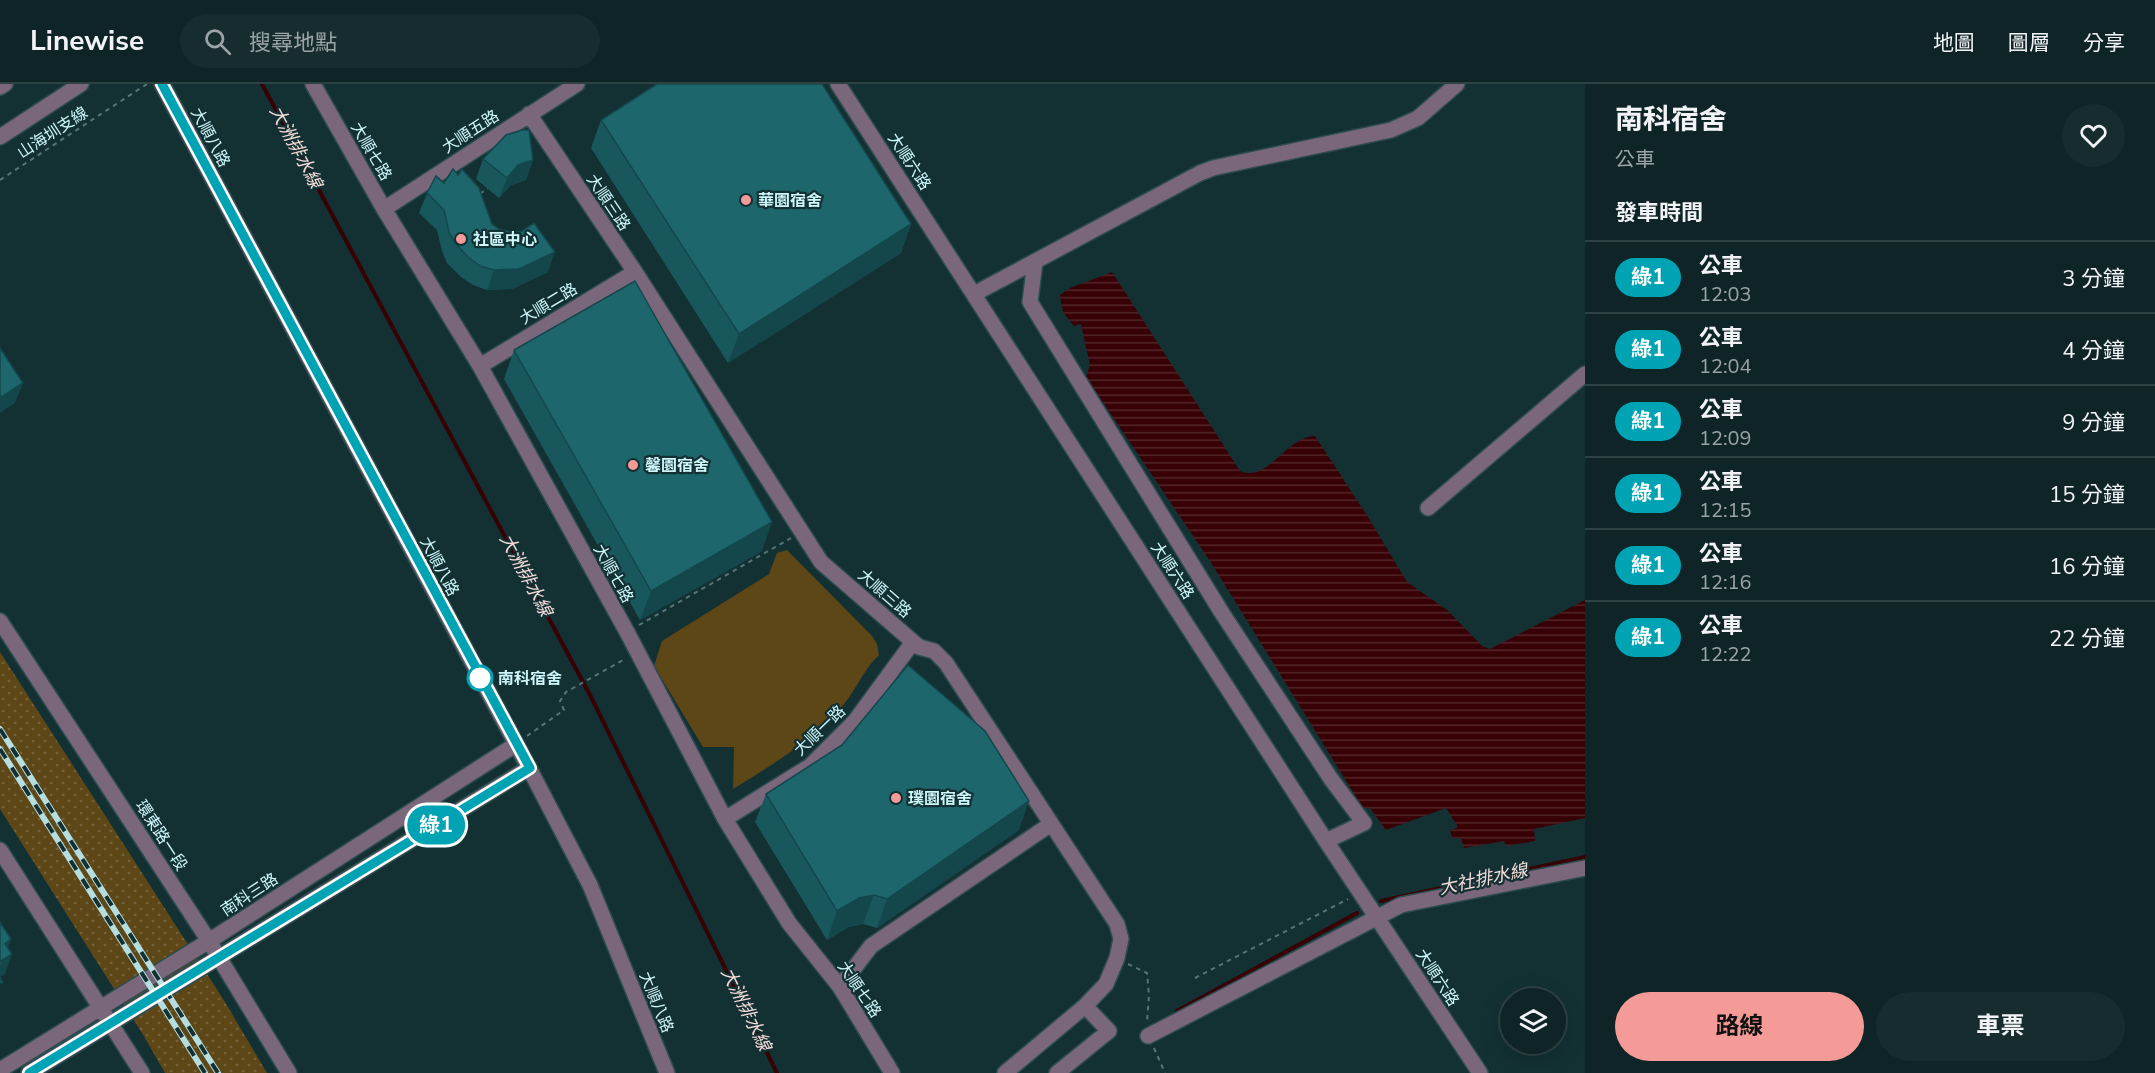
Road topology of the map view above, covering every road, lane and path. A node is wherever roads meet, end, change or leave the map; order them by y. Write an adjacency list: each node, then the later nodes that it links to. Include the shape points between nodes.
1 (5, 84): 9 (street)
2 (81, 84): 11 (street)
3 (147, 84): 12 (path, 山海圳支線)
4 (162, 84): 27 (street, 大順八路)
5 (313, 84): 15 (street, 大順七路)
6 (577, 84): 10 (street, 大順五路)
7 (838, 84): 18 (street, 大順六路)
8 (1457, 84): 16 (street, via 1418,118 1391,130 1213,168)
9 (0, 87)
10 (529, 114): 15 (street, 大順五路); 17 (street, 大順三路)
11 (0, 136)
12 (0, 180)
13 (488, 188): 14 (path)
14 (474, 199)
15 (384, 209): 19 (street, 大順七路)
16 (1035, 262): 18 (street); 31 (street, via 1030,302 1222,613 1331,779 1364,822)
17 (634, 272): 19 (street, 大順二路); 22 (street, 大順三路)
18 (974, 294): 31 (street, 大順六路)
19 (480, 366): 24 (street, 大順七路)
20 (1585, 374): 21 (street)
21 (1428, 508)
22 (802, 532): 24 (path); 25 (street, 大順三路, via 821,562)
23 (0, 621): 36 (street, 環東路一段)
24 (627, 632): 29 (street, 大順七路)
25 (913, 642): 29 (street, 大順一路, via 855,721 810,766); 30 (street, 大順三路, via 934,651 946,663)
26 (625, 659): 27 (path, via 566,692 560,701 564,710)
27 (515, 745): 28 (street, 大順八路); 36 (street, 南科三路)
28 (530, 768): 37 (street); 49 (street, 大順八路, via 590,885)
29 (726, 819): 40 (street, 大順七路, via 789,923)
30 (1051, 824): 38 (street, 大順三路, via 1117,924 1121,939); 40 (street, via 871,946)
31 (1326, 841): 34 (street, 大順六路)
32 (0, 850): 42 (street)
33 (1585, 868): 35 (street, via 1401,905)
34 (1361, 892): 35 (street, 大順六路); 39 (path)
35 (1377, 916): 44 (street); 54 (street, 大順六路)
36 (209, 941): 37 (street, 環東路一段); 42 (street, 南科三路)
37 (219, 957): 43 (street); 48 (street, 環東路一段)
38 (1117, 958): 41 (street, 大順三路, via 1106,984); 44 (path, via 1147,973)
39 (1195, 978)
40 (840, 987): 50 (street, 大順七路)
41 (1085, 1006): 51 (street, 大順三路); 52 (street, via 1109,1031)
42 (101, 1007): 43 (street); 45 (street, 南科三路)
43 (111, 1022): 46 (street); 47 (street)
44 (1148, 1036): 53 (path)
45 (0, 1070)
46 (29, 1073)
47 (142, 1073)
48 (289, 1073)
49 (667, 1073)
50 (892, 1073)
51 (1005, 1073)
52 (1057, 1073)
53 (1166, 1073)
54 (1480, 1073)

